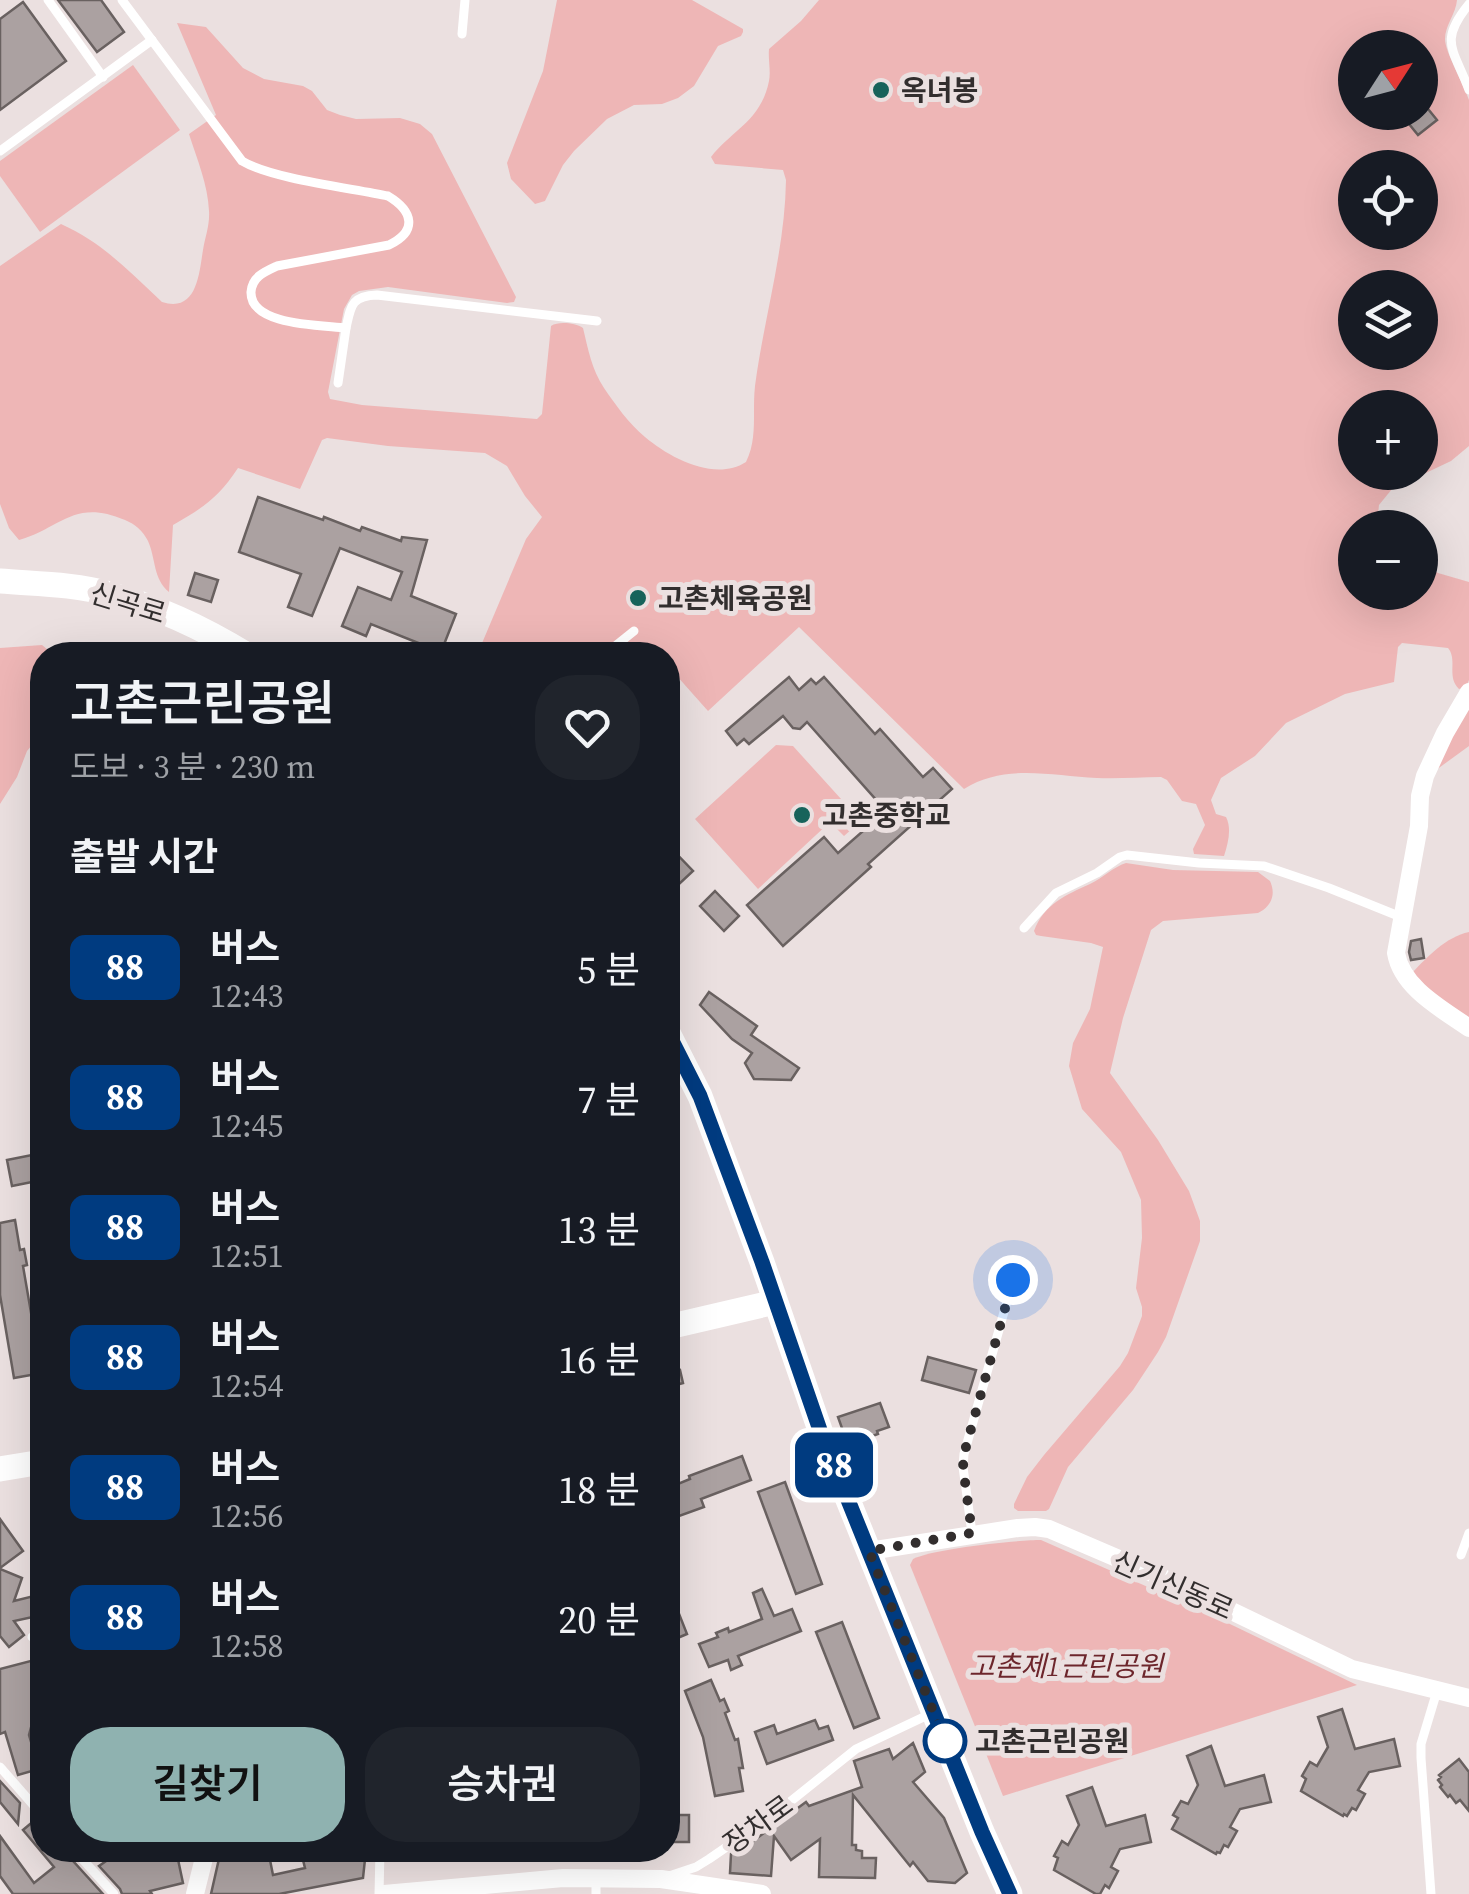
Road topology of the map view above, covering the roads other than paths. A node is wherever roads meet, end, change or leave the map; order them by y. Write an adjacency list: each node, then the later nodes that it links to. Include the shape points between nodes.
1 (48, 0): 7 (lane)
2 (122, 0): 6 (lane)
3 (464, 0): 5 (lane)
4 (1469, 4): 8 (lane, via 1449,37)
5 (462, 34)
6 (152, 40): 7 (lane); 11 (lane, via 251,166 400,203 409,221 402,239 276,266 254,280 252,302 262,312)
7 (102, 76): 9 (lane)
8 (1469, 90)
9 (1, 147)
10 (597, 320): 11 (lane, via 377,295 355,301)
11 (346, 328): 12 (lane)
12 (338, 383)
13 (0, 581): 15 (street, 신곡로, via 110,594)
14 (634, 632): 16 (lane)
15 (223, 642)
16 (621, 642)
17 (1469, 692): 18 (street, via 1425,776)
18 (1401, 918): 19 (lane, via 1264,866 1127,855 1056,893); 20 (street, via 1396,952 1402,972)
19 (1024, 928)
20 (1469, 1028)
21 (680, 1057): 23 (street)
22 (1013, 1280): 28 (lane, via 964,1454)
23 (774, 1302): 24 (street); 29 (street)
24 (680, 1324)
25 (30, 1464): 26 (street)
26 (0, 1468)
27 (1469, 1532): 30 (lane)
28 (972, 1533): 29 (street, 신기신동로); 31 (street, 신기신동로, via 1049,1530 1341,1664)
29 (869, 1551): 33 (street)
30 (1461, 1555)
31 (1437, 1692): 32 (street, 신기신동로); 47 (lane, via 1421,1744)
32 (1469, 1698)
33 (934, 1713): 39 (lane, 장차로, via 856,1748 710,1859); 43 (street)
34 (0, 1767): 35 (lane)
35 (30, 1801)
36 (85, 1862): 44 (lane)
37 (203, 1862): 45 (street)
38 (383, 1862): 42 (lane)
39 (661, 1879): 40 (street, 장차로); 46 (street)
40 (596, 1886): 41 (street, 장차로, via 530,1879)
41 (474, 1890): 42 (street, 장차로)
42 (391, 1893)
43 (1008, 1893)
44 (114, 1894)
45 (195, 1894)
46 (762, 1894)
47 (1430, 1894)

